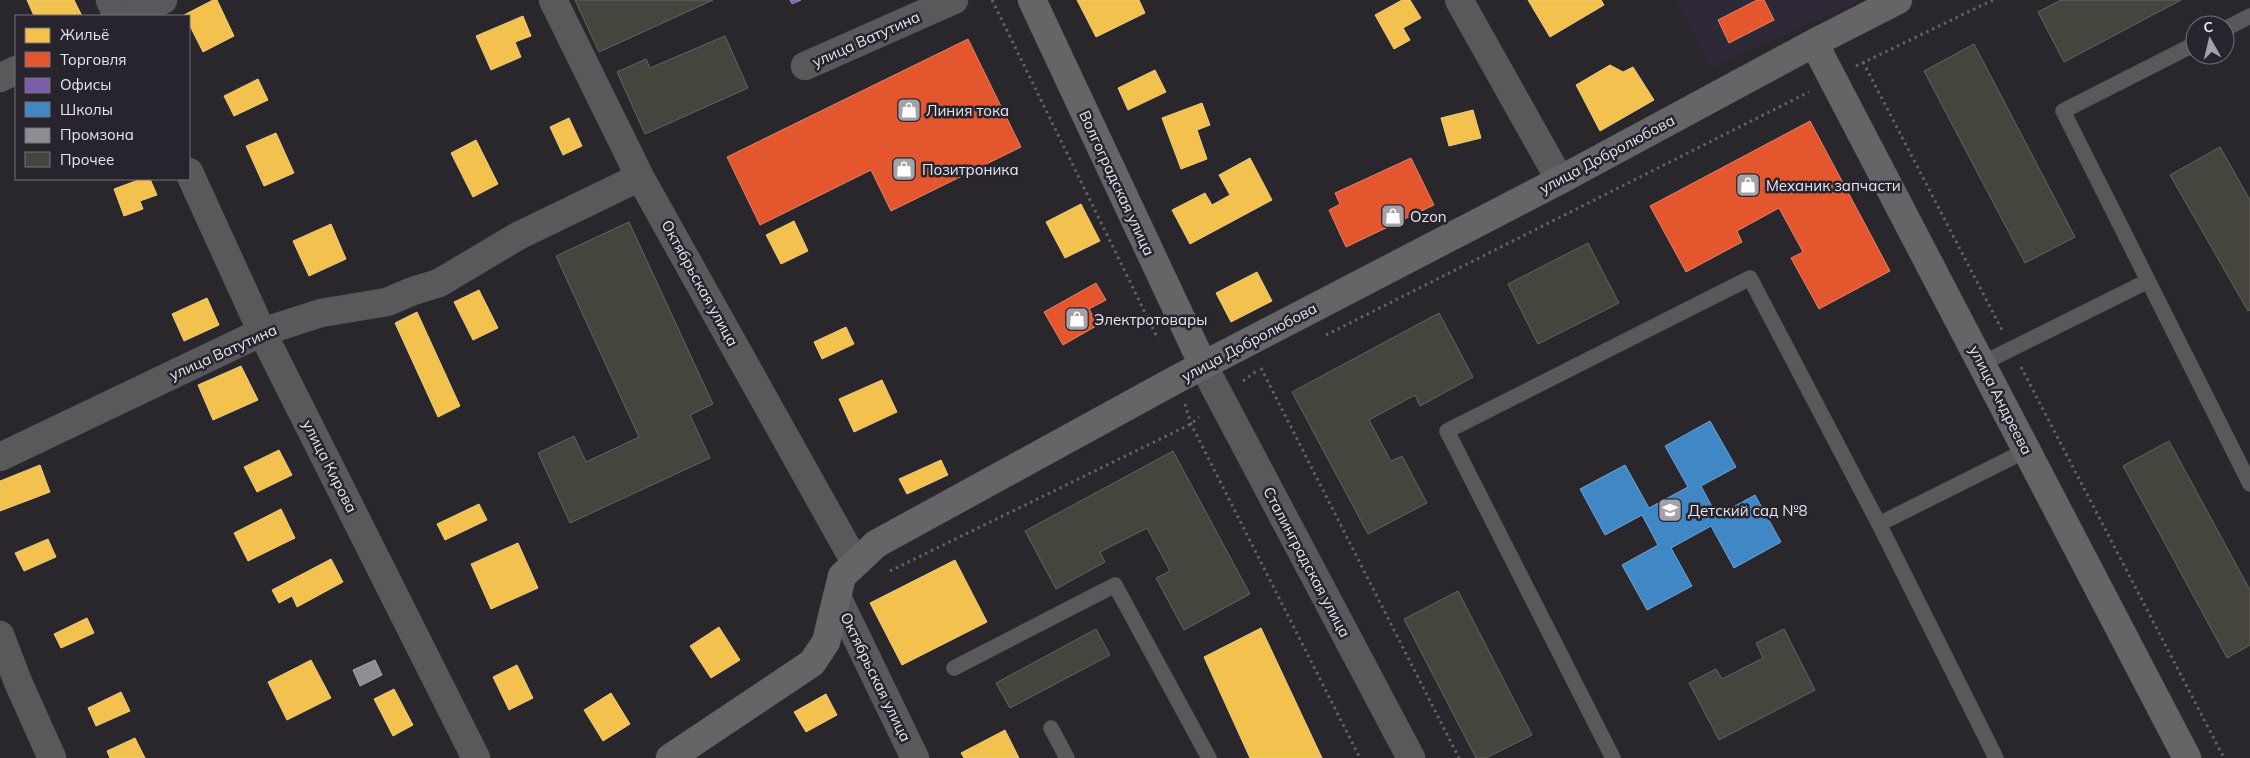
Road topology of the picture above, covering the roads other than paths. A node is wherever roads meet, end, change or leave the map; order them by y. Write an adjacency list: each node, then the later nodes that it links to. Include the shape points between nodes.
1 (110, 0): 8 (street)
2 (163, 0): 9 (street)
3 (553, 0): 18 (street, Октябрьская улица)
4 (954, 0): 14 (street, улица Ватутина)
5 (1032, 0): 23 (street, Волгоградская улица)
6 (1459, 0): 19 (street)
7 (1898, 0): 12 (street, улица Добролюбова)
8 (117, 15)
9 (128, 15)
10 (2250, 16): 11 (lane)
11 (2235, 24)
12 (1814, 42): 19 (street, улица Добролюбова); 22 (street, улица Андреева)
13 (2185, 49): 20 (lane, via 2063,111)
14 (805, 66)
15 (15, 70): 16 (street)
16 (0, 78)
17 (190, 174): 21 (street, улица Кирова)
18 (640, 177): 21 (street, улица Ватутина, via 518,236 439,283 387,302 321,313); 28 (street, Октябрьская улица)
19 (1560, 180): 23 (street, улица Добролюбова)
20 (2148, 281): 22 (lane); 26 (lane)
21 (262, 332): 25 (street, улица Ватутина); 34 (street, улица Кирова)
22 (1982, 363): 24 (street, улица Андреева)
23 (1203, 366): 28 (street, улица Добролюбова, via 876,544); 39 (street, Сталинградская улица)
24 (2027, 450): 27 (lane); 42 (street, улица Андреева)
25 (0, 457)
26 (2250, 484)
27 (1878, 524): 40 (lane, via 1750,278 1447,431); 41 (lane)
28 (856, 562): 29 (street, улица Добролюбова, via 842,576)
29 (837, 597): 35 (street, улица Добролюбова, via 826,642 812,662); 36 (street, Октябрьская улица)
30 (0, 635): 33 (street)
31 (954, 668): 38 (lane, via 1115,585)
32 (1051, 728): 37 (lane)
33 (52, 758)
34 (476, 758)
35 (670, 758)
36 (915, 758)
37 (1067, 758)
38 (1209, 758)
39 (1411, 758)
40 (1614, 758)
41 (1996, 758)
42 (2188, 758)

